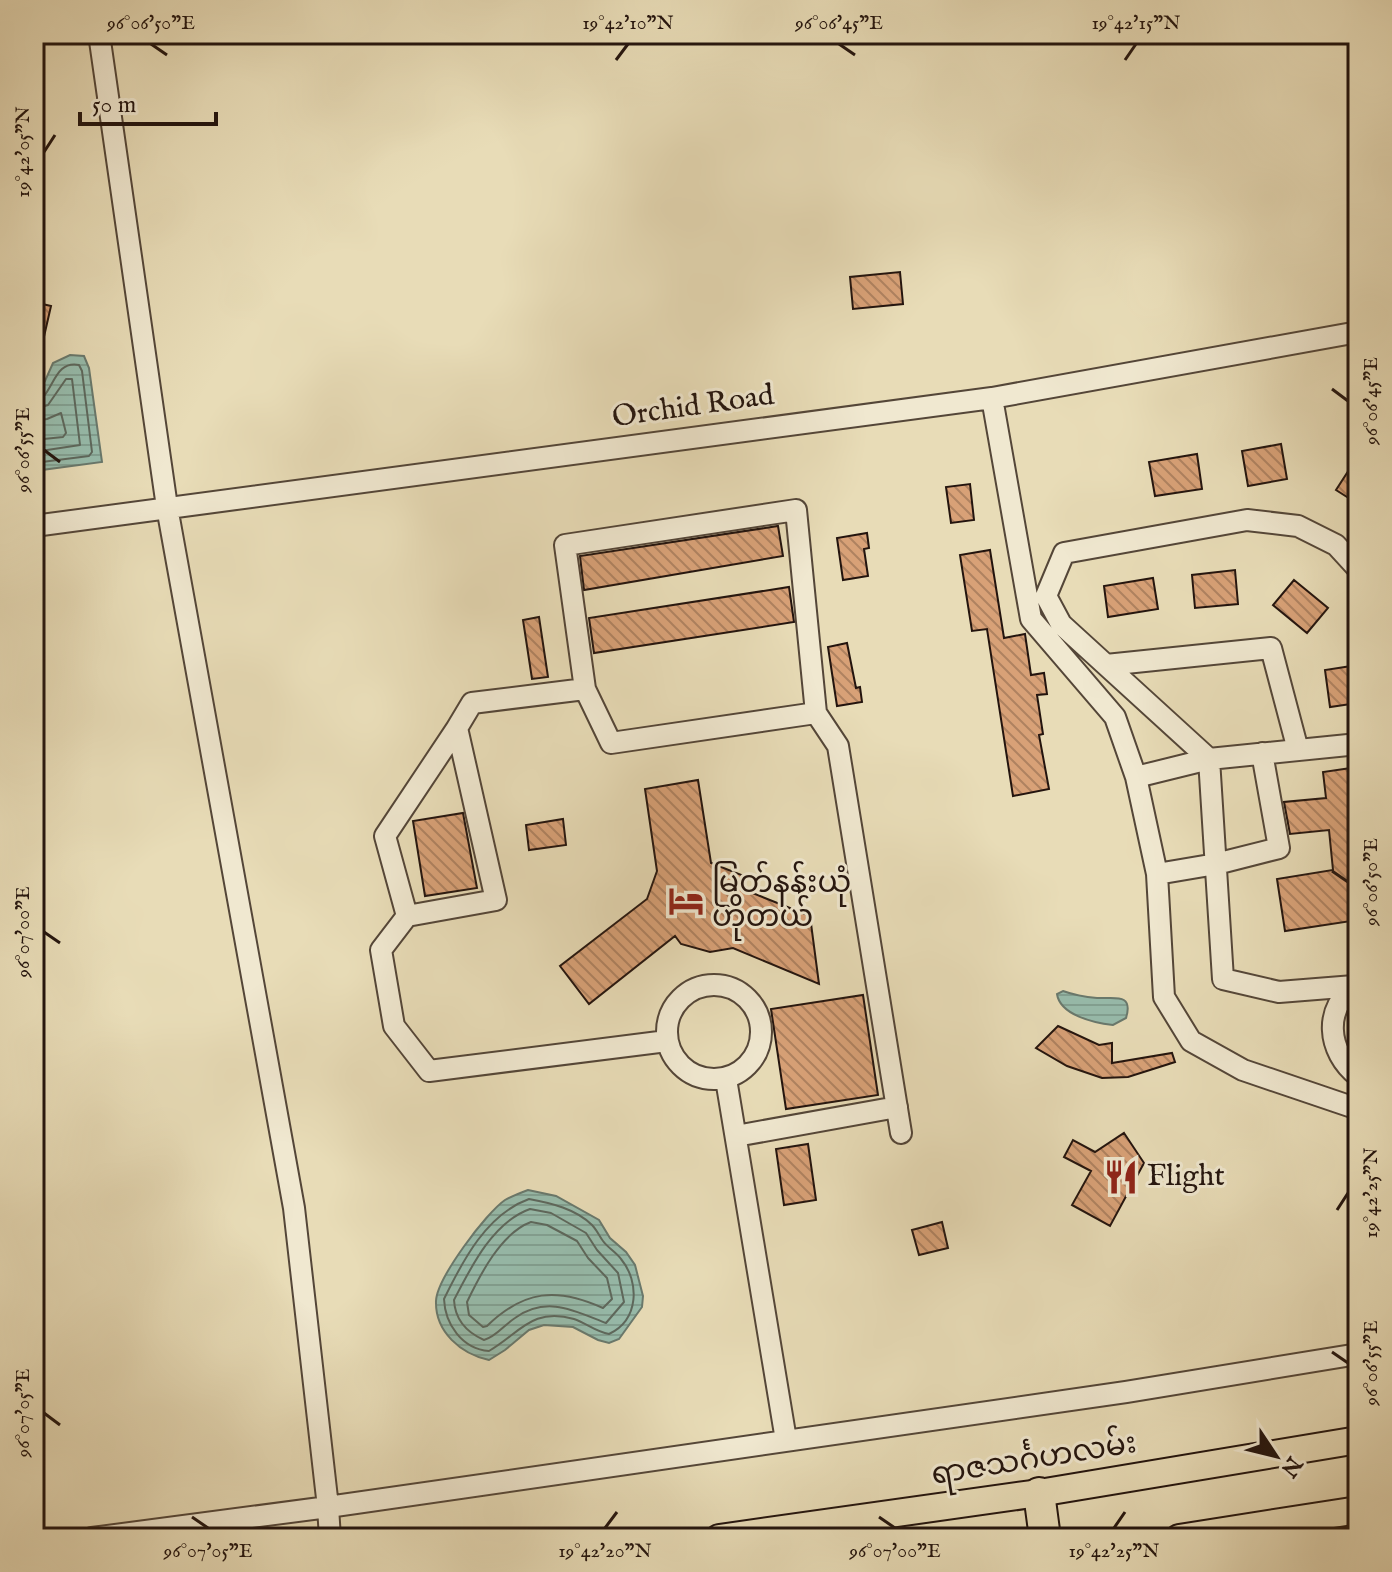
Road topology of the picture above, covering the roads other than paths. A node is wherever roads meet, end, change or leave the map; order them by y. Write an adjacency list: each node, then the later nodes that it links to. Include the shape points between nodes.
1 (99, 34): 4 (street)
2 (1358, 332): 3 (street, Orchid Road)
3 (992, 398): 4 (street, Orchid Road); 15 (street, via 1031,619 1115,717)
4 (167, 507): 5 (street, Orchid Road); 31 (street, via 294,1208)
5 (34, 526)
6 (1358, 569): 7 (street, via 1336,545 1298,526 1247,520 1064,553 1046,596 1061,624)
7 (1106, 665): 12 (street, via 1271,648); 14 (street)
8 (585, 689): 9 (street, via 611,743); 9 (street, via 565,545 796,510); 10 (street, via 472,703)
9 (816, 713): 23 (street, via 838,746)
10 (457, 728): 18 (street, via 385,836); 18 (street, via 496,900)
11 (1358, 744): 12 (street)
12 (1298, 750): 13 (street)
13 (1262, 753): 14 (street); 16 (street, via 1279,848)
14 (1209, 759): 15 (street); 16 (street)
15 (1136, 777): 17 (street)
16 (1216, 864): 17 (street); 19 (street, via 1223,979 1279,992)
17 (1157, 874): 24 (street, via 1164,997 1191,1041 1243,1070)
18 (407, 916): 20 (street, via 381,950 394,1026 429,1071)
19 (1356, 985): 21 (street, via 1342,998 1332,1031 1335,1049)
20 (667, 1041): 22 (street, via 682,1068 710,1080); 22 (street, via 672,1010 682,997 710,985 740,992 759,1016 760,1048 740,1072)
21 (1358, 1076)
22 (726, 1079): 26 (street)
23 (897, 1107): 25 (street); 26 (street)
24 (1358, 1109)
25 (901, 1133)
26 (736, 1136): 28 (street)
27 (1358, 1354): 28 (street)
28 (786, 1440): 31 (street)
29 (1358, 1440): 30 (main road, ရာဇသင်္ဂဟလမ်း)
30 (1039, 1493): 36 (main road, ရာဇသင်္ဂဟလမ်း); 37 (highway)
31 (328, 1507): 34 (street); 35 (street)
32 (1358, 1510): 33 (main road)
33 (1315, 1527): 38 (main road)
34 (92, 1538)
35 (330, 1538)
36 (719, 1538)
37 (1045, 1538)
38 (1179, 1538)

